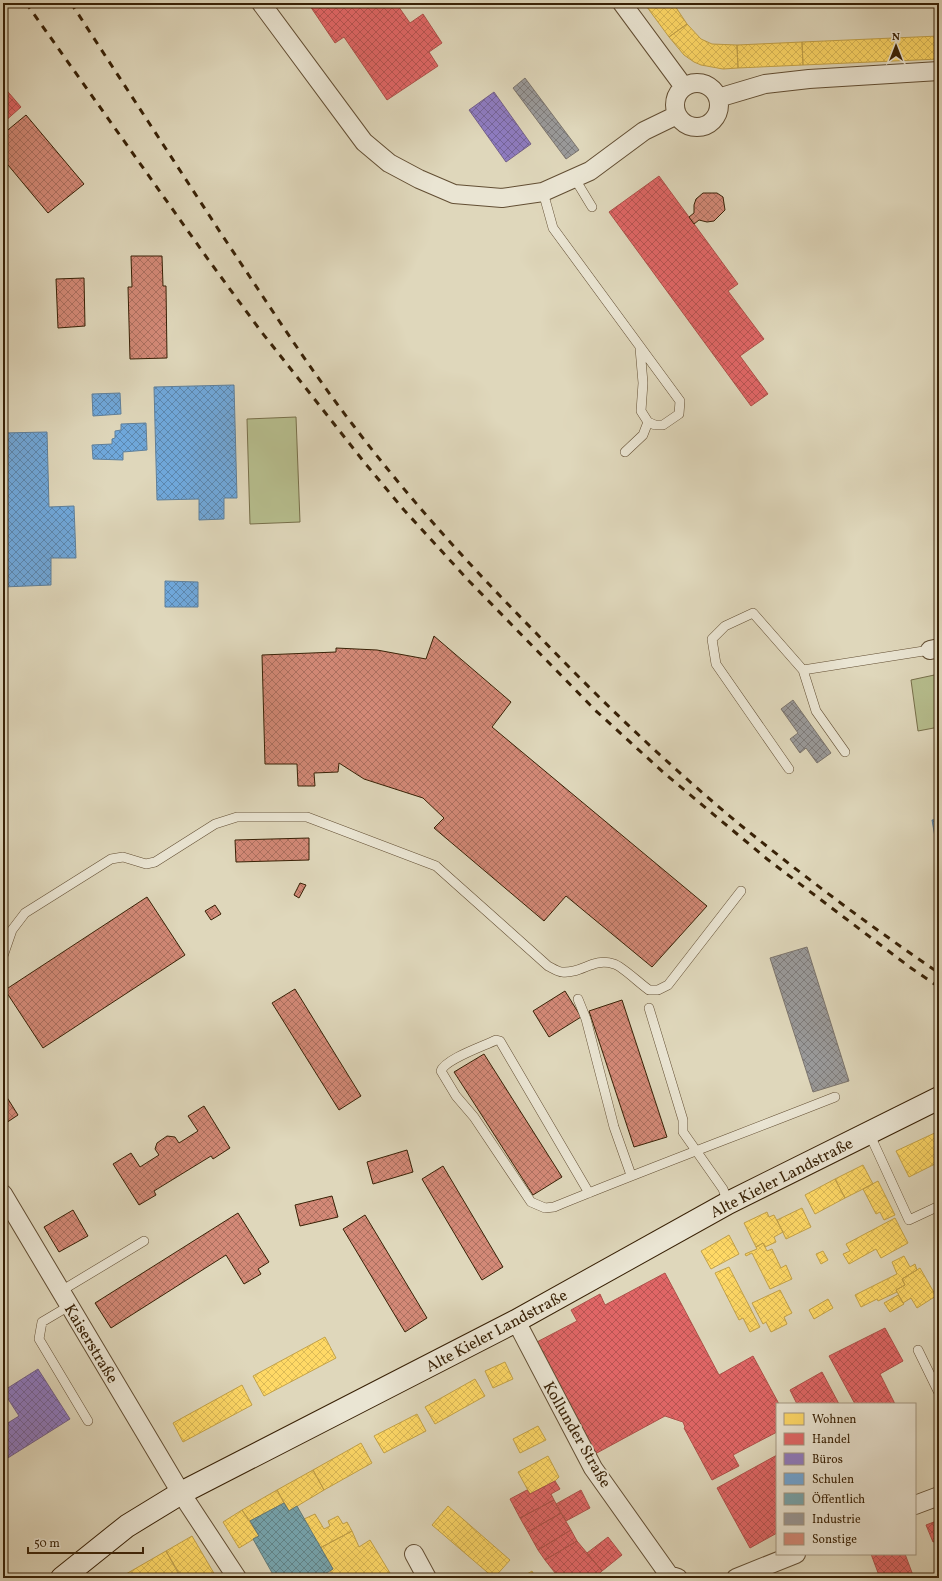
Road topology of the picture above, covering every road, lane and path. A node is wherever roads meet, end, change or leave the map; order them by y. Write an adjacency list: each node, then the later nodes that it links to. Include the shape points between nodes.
1 (261, 3): 8 (street, via 364,142 389,163 419,180 454,194 502,198)
2 (622, 3): 4 (street)
3 (939, 71): 5 (street, via 772,83)
4 (684, 87): 5 (street, via 699,83 706,85 713,89); 6 (street, via 676,97)
5 (718, 98): 6 (street, via 719,110 716,117 705,126 699,128 686,125)
6 (677, 116): 7 (street, via 644,131)
7 (575, 179): 8 (street); 9 (lane)
8 (543, 192): 10 (lane, via 553,228)
9 (592, 207)
10 (640, 348): 11 (lane, via 643,383 641,411); 11 (lane, via 682,400 679,414 663,425)
11 (648, 422): 12 (lane, via 643,435)
12 (625, 452)
13 (935, 649): 14 (lane)
14 (803, 670): 15 (lane, via 816,711); 16 (lane, via 753,612 725,626 712,639 716,664)
15 (845, 752)
16 (790, 769)
17 (740, 891): 18 (lane, via 668,985 658,990 649,990 616,964 603,961 575,971 561,972 548,966 436,866 307,817 237,817 215,824 155,862 146,864 123,857 112,859 26,913 12,930)
18 (3, 956)
19 (578, 999): 25 (lane, via 586,1019 614,1128)
20 (649, 1008): 24 (lane, via 683,1120 683,1132)
21 (835, 1097): 24 (lane)
22 (939, 1098): 23 (street, Alte Kieler Landstraße)
23 (869, 1133): 28 (street, Alte Kieler Landstraße); 29 (lane, via 909,1220)
24 (696, 1152): 25 (lane); 28 (lane, via 723,1189)
25 (631, 1175): 26 (lane)
26 (589, 1193): 26 (lane, via 554,1207 545,1208 531,1202 474,1117 456,1096 441,1071 443,1067 452,1060 496,1040 500,1041)
27 (3, 1194): 31 (street, Kaiserstraße)
28 (728, 1203): 32 (street, Alte Kieler Landstraße)
29 (939, 1206)
30 (144, 1241): 31 (lane)
31 (65, 1298): 35 (lane, via 42,1322 39,1339); 36 (street, Kaiserstraße)
32 (516, 1321): 36 (street, Alte Kieler Landstraße); 44 (street, Kollunder Straße, via 593,1468 669,1574)
33 (918, 1350): 34 (lane)
34 (939, 1393)
35 (88, 1421)
36 (180, 1493): 41 (street, Alte Kieler Landstraße, via 127,1526); 42 (street, Kaiserstraße)
37 (939, 1496): 38 (street)
38 (916, 1505)
39 (414, 1554): 43 (street)
40 (794, 1555): 45 (street)
41 (62, 1578)
42 (237, 1578)
43 (428, 1578)
44 (678, 1578)
45 (736, 1578)

